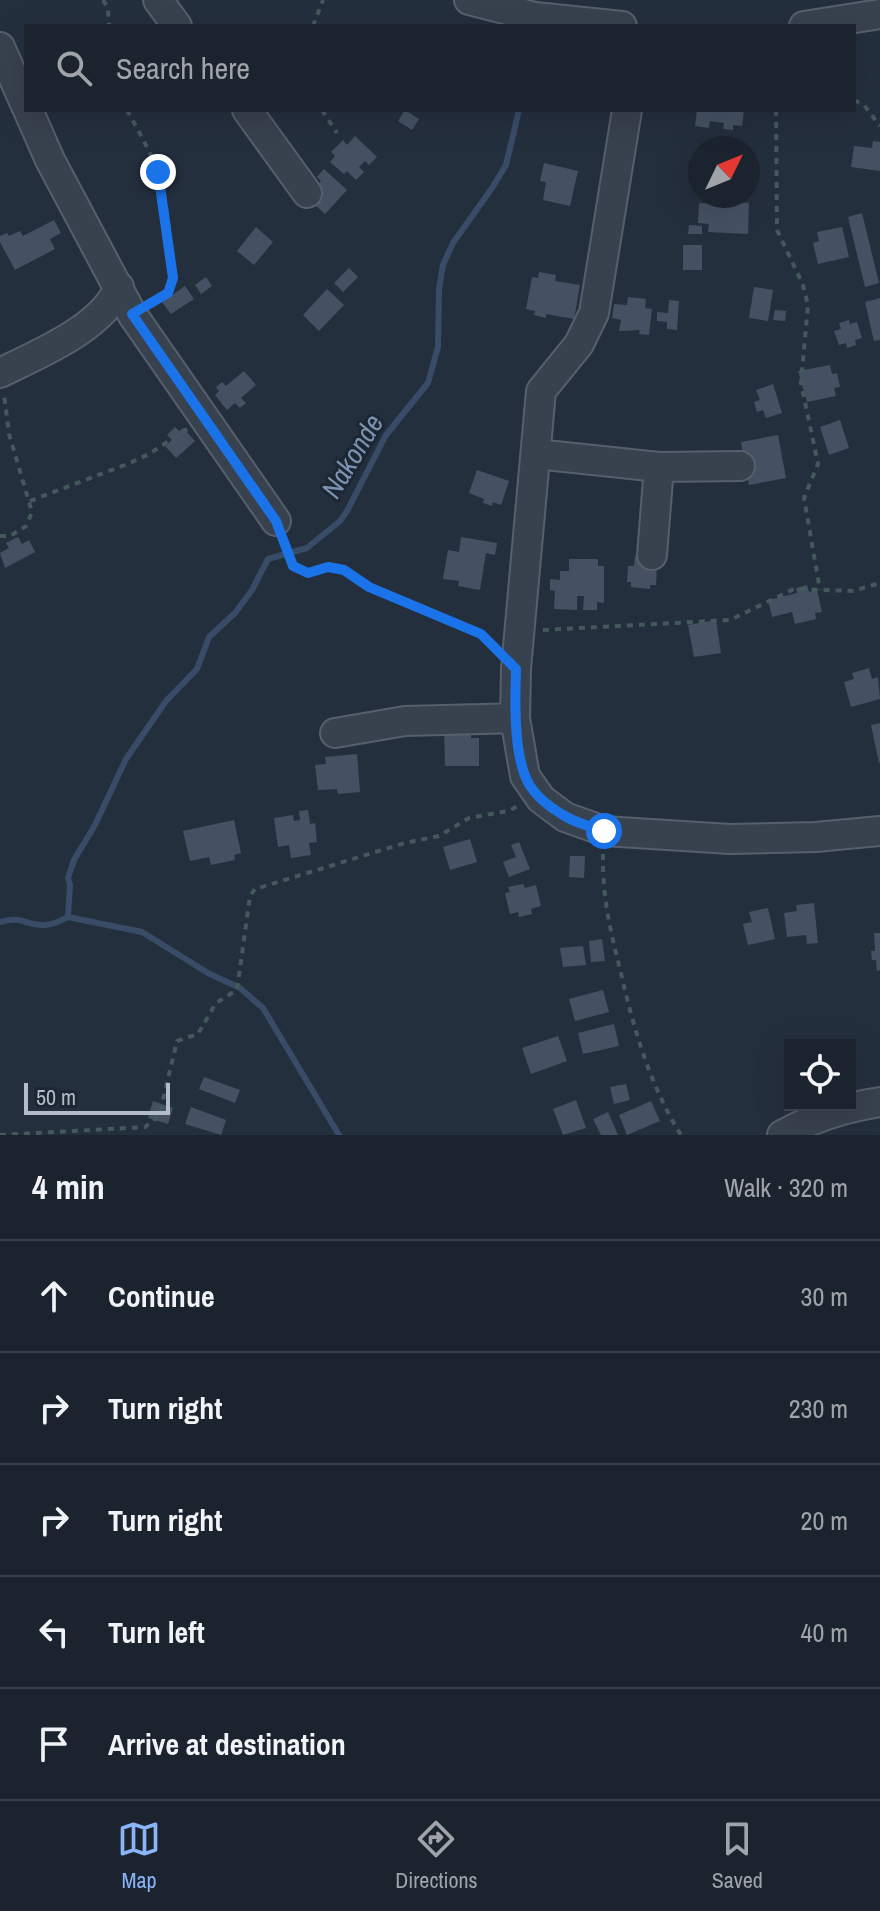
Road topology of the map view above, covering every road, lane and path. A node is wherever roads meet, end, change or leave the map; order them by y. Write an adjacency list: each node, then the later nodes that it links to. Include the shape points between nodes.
1 (103, 0): 6 (path)
2 (158, 0): 7 (street)
3 (323, 0): 8 (path)
4 (469, 0): 9 (street, via 535,17)
5 (880, 14): 10 (street)
6 (109, 24)
7 (176, 24)
8 (314, 24)
9 (603, 24)
10 (817, 24)
11 (0, 47): 12 (street)
12 (24, 101)
13 (856, 101): 20 (path)
14 (29, 112): 23 (street)
15 (128, 112): 24 (path, via 160,176 173,278 168,293)
16 (248, 112): 22 (street)
17 (323, 112): 21 (path)
18 (627, 112): 27 (street, via 594,313 579,344 541,391)
19 (776, 112): 35 (path, via 777,230 808,305 801,383 818,464 804,498)
20 (880, 126)
21 (337, 133)
22 (307, 193)
23 (119, 287): 24 (street); 25 (street, via 106,310 75,333)
24 (132, 314): 26 (street)
25 (1, 372): 30 (path, via 9,434)
26 (205, 417): 30 (path, via 149,454); 31 (street)
27 (536, 454): 29 (street); 36 (street)
28 (740, 466): 29 (street)
29 (659, 467): 33 (street)
30 (30, 501): 32 (path, via 26,526)
31 (276, 521): 37 (path, via 300,571 344,570 369,587 481,634)
32 (0, 536)
33 (652, 555)
34 (880, 583): 35 (path, via 853,591)
35 (820, 590): 36 (path, via 794,589 730,620)
36 (519, 631): 37 (street)
37 (516, 669): 38 (street)
38 (515, 718): 39 (street, via 405,721); 40 (street, via 525,776)
39 (335, 733)
40 (536, 794): 41 (street, via 565,817); 45 (path, via 508,811 469,818 439,836 255,889 237,990 216,1003 198,1034 177,1041 159,1116 152,1124)
41 (604, 831): 42 (street, via 730,839); 46 (path, via 605,905 636,1037)
42 (880, 831)
43 (880, 1102): 44 (street, via 855,1106)
44 (832, 1125): 47 (street)
45 (0, 1135)
46 (681, 1135)
47 (782, 1135)

